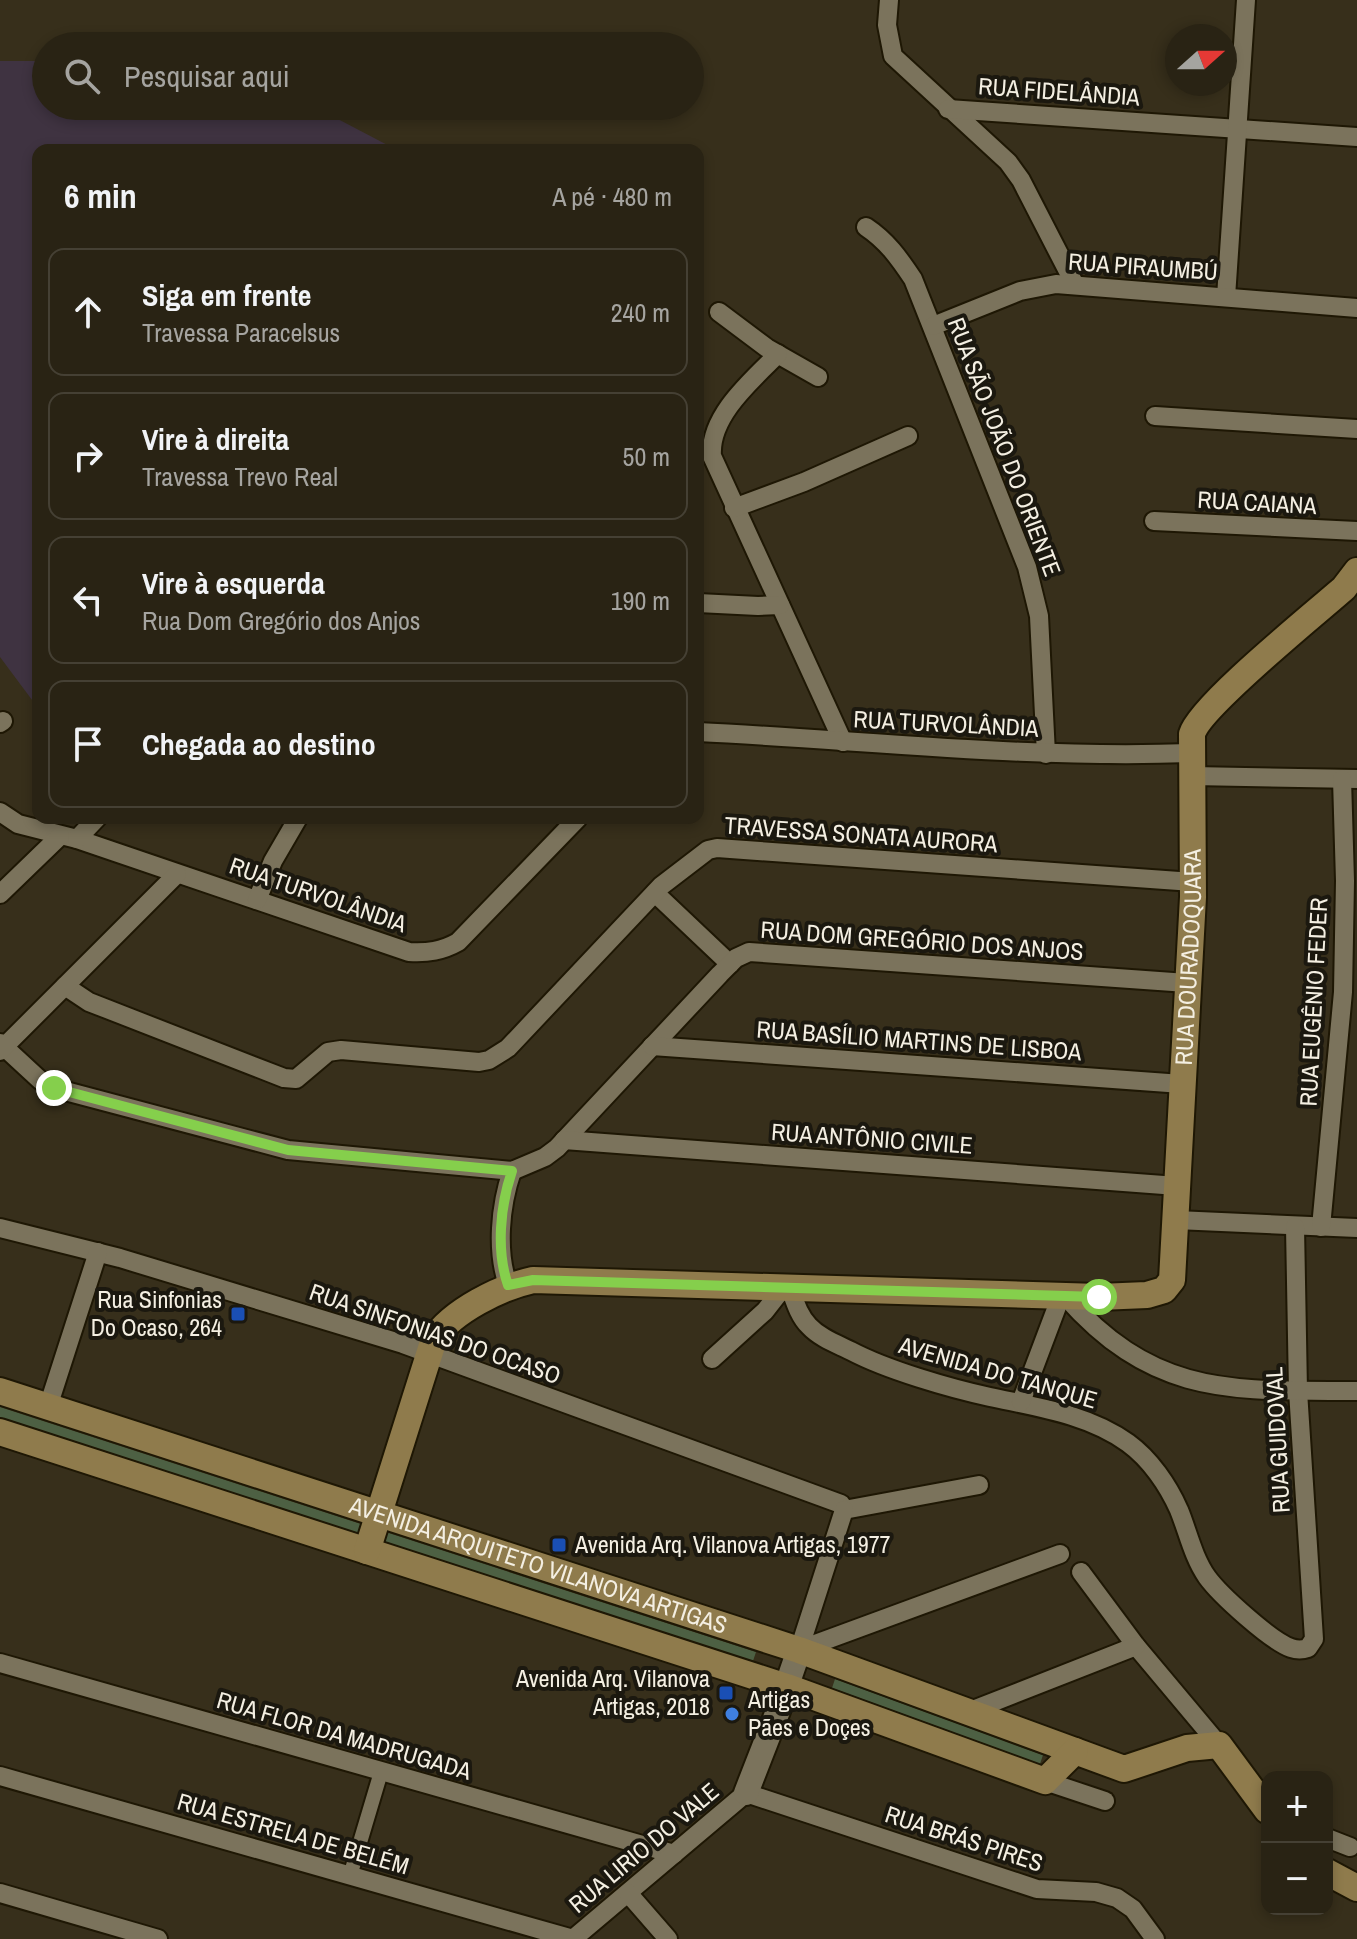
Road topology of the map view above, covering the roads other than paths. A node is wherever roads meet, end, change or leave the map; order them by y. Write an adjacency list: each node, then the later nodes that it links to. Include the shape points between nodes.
1 (889, 0): 3 (street, via 893,56)
2 (1246, 0): 4 (street)
3 (948, 109): 4 (street, RUA FIDELÂNDIA); 7 (street, via 1021,180)
4 (1237, 128): 5 (street, RUA FIDELÂNDIA); 8 (street)
5 (1357, 137)
6 (866, 227): 11 (street, RUA SÃO JOÃO DO ORIENTE, via 881,237 913,279)
7 (1075, 285): 8 (street, RUA PIRAUMBÚ); 11 (street, RUA PIRAUMBÚ, via 1020,291)
8 (1226, 297): 9 (street, RUA PIRAUMBÚ)
9 (1357, 308)
10 (719, 312): 12 (street)
11 (933, 326): 25 (street, RUA SÃO JOÃO DO ORIENTE, via 1033,587)
12 (778, 354): 13 (street); 17 (street, via 740,393 711,445)
13 (818, 377)
14 (1155, 416): 15 (street)
15 (1357, 429)
16 (908, 436): 17 (street)
17 (734, 508): 22 (street)
18 (1154, 521): 19 (street, RUA CAIANA)
19 (1357, 531)
20 (1353, 580): 26 (main road, RUA DOURADOQUARA, via 1201,718 1192,734)
21 (704, 603): 22 (street)
22 (780, 605): 24 (street)
23 (704, 732): 24 (street, RUA TURVOLÂNDIA)
24 (843, 742): 25 (street, RUA TURVOLÂNDIA)
25 (1046, 754): 26 (street, RUA TURVOLÂNDIA, via 1129,755)
26 (1192, 764): 27 (street, RUA TURVOLÂNDIA); 34 (main road, RUA DOURADOQUARA)
27 (1349, 779): 49 (street, RUA EUGÊNIO FEDER, via 1343,992)
28 (0, 812): 32 (street, RUA TURVOLÂNDIA, via 18,824)
29 (88, 824): 32 (street)
30 (295, 824): 37 (street)
31 (572, 824): 37 (street, RUA TURVOLÂNDIA, via 465,935 444,950 409,952)
32 (68, 838): 33 (street, RUA TURVOLÂNDIA); 36 (street)
33 (177, 874): 37 (street, RUA TURVOLÂNDIA); 40 (street)
34 (1193, 882): 35 (street, TRAVESSA SONATA AURORA, via 717,848 702,853); 39 (main road, RUA DOURADOQUARA)
35 (655, 893): 38 (street); 40 (street, TRAVESSA SONATA AURORA, via 508,1048 479,1062 341,1050 328,1052 296,1079 284,1078 101,1007)
36 (0, 894)
37 (257, 900)
38 (730, 964): 39 (street, RUA DOM GREGÓRIO DOS ANJOS, via 761,952); 41 (street, RUA DOM GREGÓRIO DOS ANJOS)
39 (1187, 983): 43 (main road, RUA DOURADOQUARA)
40 (65, 986): 42 (street)
41 (652, 1046): 43 (street, RUA BASÍLIO MARTINS DE LISBOA); 44 (street, RUA DOM GREGÓRIO DOS ANJOS)
42 (1, 1047): 45 (street, via 54,1088 288,1150)
43 (1182, 1084): 46 (main road, RUA DOURADOQUARA)
44 (564, 1140): 45 (street, RUA DOM GREGÓRIO DOS ANJOS, via 545,1157); 46 (street, RUA ANTÔNIO CIVILE)
45 (512, 1171): 53 (street, via 501,1265)
46 (1177, 1186): 47 (main road, RUA DOURADOQUARA)
47 (1176, 1220): 48 (street); 55 (main road, RUA DOURADOQUARA, via 1172,1280 1164,1290)
48 (1295, 1227): 49 (street); 59 (street, RUA GUIDOVAL)
49 (1321, 1227): 51 (street)
50 (0, 1228): 52 (street, RUA SINFONIAS DO OCASO)
51 (1357, 1228)
52 (98, 1252): 56 (street, RUA SINFONIAS DO OCASO); 62 (street)
53 (508, 1285): 54 (main road, RUA DOURADOQUARA, via 533,1280); 56 (main road, via 443,1327)
54 (786, 1288): 55 (main road, RUA DOURADOQUARA); 57 (street); 61 (street, AVENIDA DO TANQUE, via 809,1326 870,1361)
55 (1063, 1296): 59 (street, via 1121,1346 1177,1378 1212,1386); 61 (street)
56 (429, 1354): 65 (street, RUA SINFONIAS DO OCASO, via 841,1504); 66 (main road)
57 (712, 1359)
58 (0, 1391): 62 (main road, AVENIDA ARQUITETO VILANOVA ARTIGAS)
59 (1298, 1391): 60 (street); 72 (street, RUA GUIDOVAL, via 1314,1639)
60 (1357, 1391)
61 (1021, 1402): 72 (street, AVENIDA DO TANQUE, via 1088,1423 1128,1443 1167,1487 1207,1577 1276,1639 1289,1648)
62 (48, 1407): 66 (main road, AVENIDA ARQUITETO VILANOVA ARTIGAS)
63 (0, 1432): 67 (main road, AVENIDA ARQUITETO VILANOVA ARTIGAS)
64 (979, 1485): 65 (street)
65 (844, 1510): 73 (street)
66 (378, 1514): 67 (main road); 73 (main road, AVENIDA ARQUITETO VILANOVA ARTIGAS)
67 (367, 1551): 76 (main road, AVENIDA ARQUITETO VILANOVA ARTIGAS)
68 (1060, 1554): 70 (street)
69 (1081, 1572): 71 (street)
70 (849, 1633): 73 (street); 75 (street, via 846,1658)
71 (1136, 1646): 77 (street); 78 (street)
72 (1308, 1648)
73 (799, 1650): 75 (main road, AVENIDA ARQUITETO VILANOVA ARTIGAS); 76 (street)
74 (0, 1663): 80 (street, RUA FLOR DA MADRUGADA)
75 (860, 1673): 77 (main road, AVENIDA ARQUITETO VILANOVA ARTIGAS)
76 (787, 1687): 82 (main road, AVENIDA ARQUITETO VILANOVA ARTIGAS); 83 (street)
77 (968, 1712): 79 (main road, AVENIDA ARQUITETO VILANOVA ARTIGAS)
78 (1219, 1745): 79 (main road, AVENIDA ARQUITETO VILANOVA ARTIGAS, via 1187,1748 1124,1769); 85 (main road)
79 (1075, 1751): 82 (main road)
80 (381, 1772): 88 (street, RUA FLOR DA MADRUGADA); 90 (street)
81 (0, 1776): 90 (street, RUA ESTRELA DE BELÉM)
82 (1045, 1781): 84 (street, AVENIDA ARQUITETO VILANOVA ARTIGAS)
83 (746, 1793): 88 (street, RUA LIRIO DO VALE); 97 (street, RUA BRÁS PIRES, via 1037,1889 1117,1898 1133,1909)
84 (1105, 1801)
85 (1261, 1802)
86 (1333, 1840): 87 (street)
87 (1350, 1847)
88 (674, 1854): 93 (street, RUA LIRIO DO VALE)
89 (1333, 1875): 91 (main road)
90 (350, 1876): 95 (street, RUA ESTRELA DE BELÉM)
91 (1357, 1888)
92 (0, 1893): 94 (street)
93 (628, 1893): 95 (street, RUA LIRIO DO VALE); 96 (street)
94 (158, 1939)
95 (573, 1939)
96 (668, 1939)
97 (1155, 1939)

